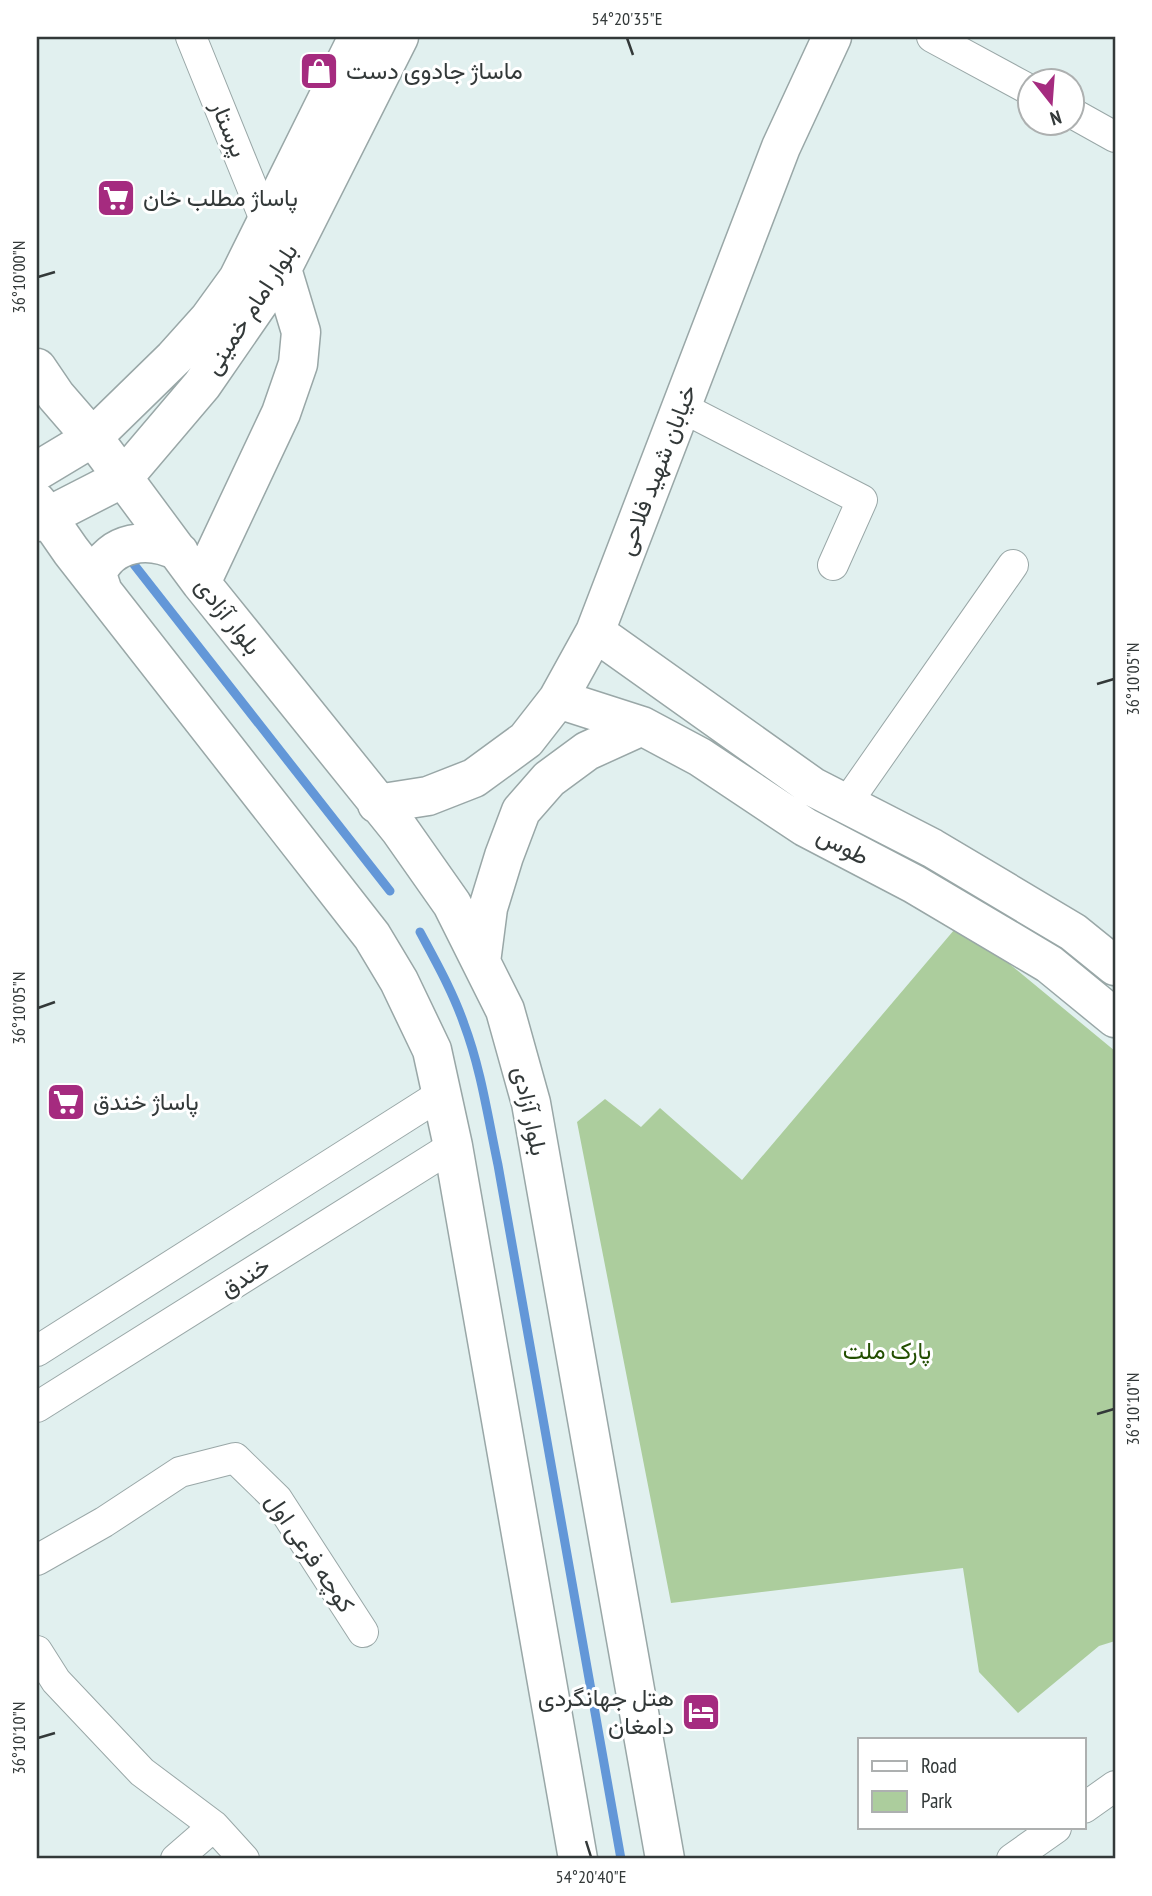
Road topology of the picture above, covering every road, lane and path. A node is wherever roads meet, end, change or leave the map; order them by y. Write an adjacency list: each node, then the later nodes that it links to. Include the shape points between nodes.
1 (191, 37): 9 (street, پرستار)
2 (358, 37): 9 (main road, بلوار امام خمینی)
3 (398, 37): 10 (main road, بلوار امام خمینی)
4 (832, 37): 12 (main road, خیابان شهید فلاحی, via 781,146)
5 (933, 37): 6 (street)
6 (1016, 82)
7 (1086, 121): 8 (street)
8 (1115, 137)
9 (266, 222): 13 (main road, بلوار امام خمینی, via 238,279 209,319)
10 (282, 269): 15 (main road, بلوار امام خمینی, via 202,385); 20 (main road, via 301,332 298,364 281,413)
11 (37, 368): 13 (main road, بلوار آزادی)
12 (681, 407): 18 (street, via 862,500); 22 (main road, خیابان شهید فلاحی)
13 (93, 438): 14 (main road, بلوار امام خمینی); 15 (main road, بلوار آزادی)
14 (37, 471)
15 (124, 478): 16 (main road, بلوار امام خمینی); 17 (main road, بلوار آزادی)
16 (41, 514): 21 (main road)
17 (179, 552): 20 (main road, بلوار آزادی); 21 (main road, via 150,541 113,553 102,560 97,574)
18 (833, 565)
19 (1013, 565): 26 (street)
20 (201, 583): 25 (main road, بلوار آزادی)
21 (102, 589): 30 (main road, via 372,936 432,1049)
22 (595, 632): 23 (main road, خیابان شهید فلاحی); 26 (main road, طوس, via 813,787)
23 (558, 699): 24 (main road, طوس); 25 (main road, خیابان شهید فلاحی, via 526,740 474,778 428,796)
24 (642, 726): 27 (main road, via 587,751 549,779 521,811 488,908); 29 (main road, طوس, via 700,757 805,827 914,884 1049,964)
25 (377, 804): 27 (main road, بلوار آزادی, via 452,904)
26 (846, 804): 28 (main road, طوس, via 932,848 1073,932)
27 (481, 962): 45 (main road, بلوار آزادی, via 505,1010 531,1103)
28 (1115, 965)
29 (1115, 1018)
30 (443, 1093): 31 (main road); 32 (street, خندق)
31 (453, 1146): 33 (street, خندق); 44 (main road)
32 (37, 1351)
33 (37, 1408)
34 (37, 1560): 35 (street, کوچه فرعی اول, via 180,1472 234,1458 277,1499)
35 (363, 1632)
36 (37, 1651): 37 (street)
37 (47, 1688): 40 (street, via 142,1772)
38 (1115, 1786): 39 (street)
39 (1086, 1807)
40 (214, 1826): 42 (street); 43 (street)
41 (1055, 1829): 46 (street)
42 (176, 1859)
43 (244, 1859)
44 (578, 1859)
45 (665, 1859)
46 (1012, 1859)

